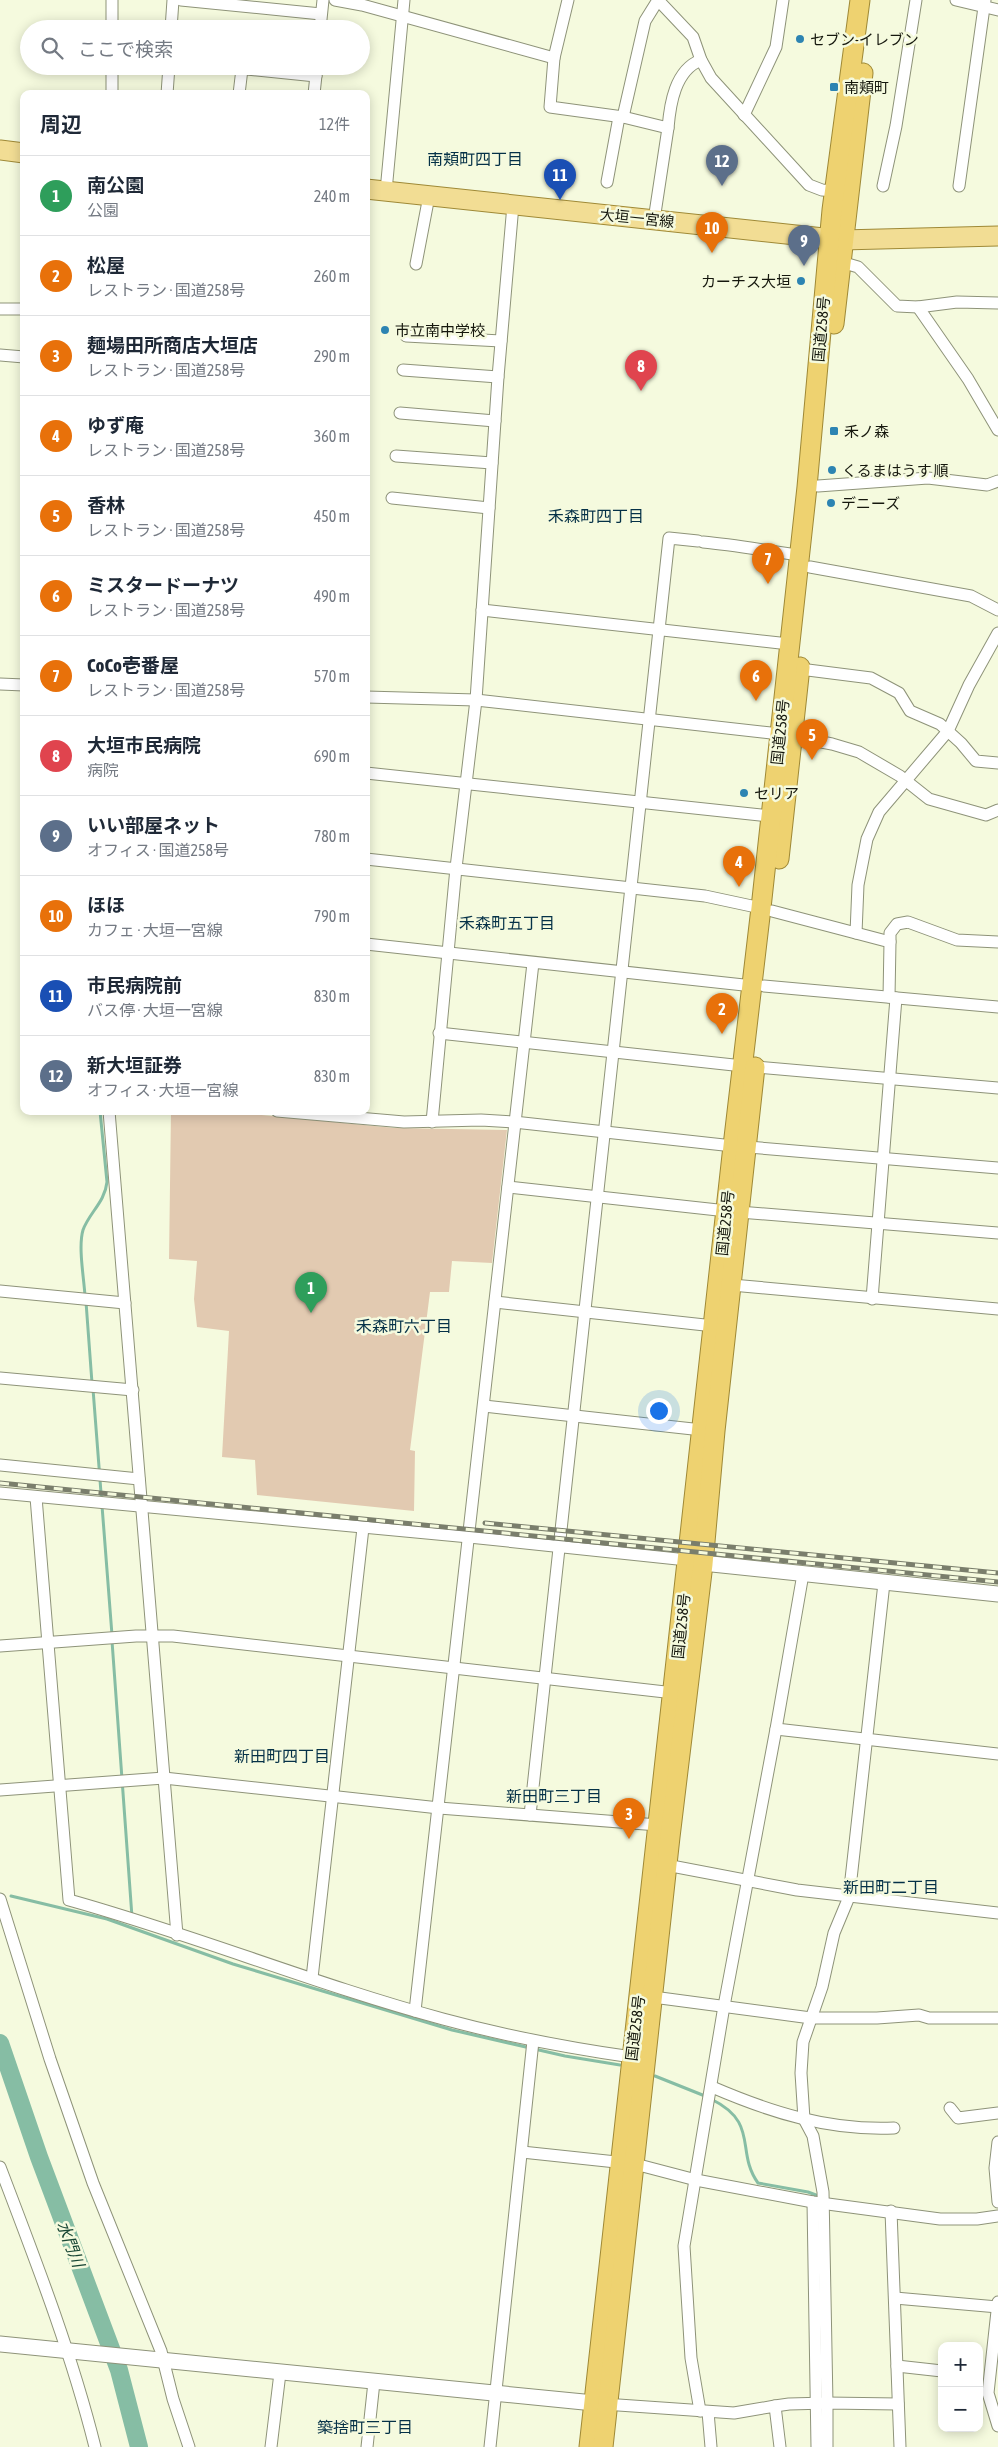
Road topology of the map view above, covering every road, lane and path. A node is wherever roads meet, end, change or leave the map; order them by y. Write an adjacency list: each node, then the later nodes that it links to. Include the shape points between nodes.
1 (112, 0): 18 (street)
2 (173, 0): 19 (street)
3 (180, 0): 16 (street)
4 (322, 0): 16 (street)
5 (335, 0): 17 (street)
6 (404, 0): 17 (street)
7 (658, 0): 22 (street, via 692,37); 32 (street, via 645,21)
8 (783, 0): 31 (street, via 776,47)
9 (860, 0): 41 (highway, 国道258号)
10 (873, 0): 46 (highway, 国道258号)
11 (916, 0): 37 (street)
12 (956, 0): 14 (street)
13 (563, 2): 21 (street)
14 (985, 3): 15 (street); 38 (street)
15 (998, 10)
16 (321, 14): 20 (street)
17 (403, 17): 21 (street); 40 (street)
18 (112, 20)
19 (172, 20)
20 (321, 20)
21 (554, 58): 32 (street, via 550,108)
22 (701, 60): 31 (street, via 711,78); 33 (street, via 682,73 670,106)
23 (112, 75): 27 (street)
24 (168, 75): 28 (street)
25 (241, 75): 29 (street)
26 (316, 75): 30 (street)
27 (112, 90)
28 (167, 90)
29 (239, 90)
30 (314, 90)
31 (744, 115): 41 (street, via 809,185)
32 (621, 117): 33 (street); 36 (street)
33 (668, 128): 44 (street)
34 (0, 150): 35 (main road)
35 (20, 152)
36 (607, 182)
37 (883, 186)
38 (959, 186)
39 (370, 189): 40 (main road, 大垣一宮線)
40 (386, 191): 42 (main road, 大垣一宮線)
41 (835, 191): 46 (highway, 国道258号)
42 (429, 196): 43 (main road, 大垣一宮線); 48 (street)
43 (514, 205): 44 (main road, 大垣一宮線); 54 (street)
44 (654, 220): 46 (main road, 大垣一宮線)
45 (998, 236): 46 (main road, 大垣一宮線)
46 (836, 239): 47 (highway, 国道258号); 68 (highway, 国道258号)
47 (841, 262): 50 (street, via 858,267 897,306); 65 (highway, 国道258号)
48 (416, 264)
49 (998, 303): 50 (street, via 957,302)
50 (918, 307): 61 (street, via 968,379)
51 (0, 309): 52 (street)
52 (20, 309)
53 (406, 336): 54 (street)
54 (501, 341): 58 (street)
55 (0, 355): 56 (street)
56 (20, 358)
57 (403, 370): 58 (street)
58 (498, 377): 60 (street)
59 (400, 413): 60 (street)
60 (495, 421): 63 (street)
61 (998, 430)
62 (396, 456): 63 (street)
63 (492, 463): 67 (street)
64 (998, 481): 65 (street, via 987,485 928,478)
65 (818, 486): 68 (highway, 国道258号)
66 (392, 498): 67 (street)
67 (489, 508): 69 (street)
68 (805, 561): 70 (street, via 830,569 971,596); 71 (street, via 744,546 669,538); 73 (highway, 国道258号); 74 (highway, 国道258号)
69 (482, 610): 71 (street); 78 (street)
70 (998, 610)
71 (660, 630): 73 (street); 79 (street)
72 (998, 633): 80 (street, via 969,684)
73 (789, 644): 81 (highway, 国道258号)
74 (800, 669): 80 (street, via 871,678 899,692 910,711); 81 (highway, 国道258号)
75 (0, 684): 76 (street)
76 (20, 685)
77 (370, 697): 78 (street)
78 (476, 700): 79 (street); 85 (street)
79 (650, 719): 81 (street); 86 (street)
80 (948, 731): 82 (street, via 976,761); 84 (street)
81 (787, 735): 84 (street, via 852,750); 88 (highway, 国道258号); 92 (highway, 国道258号)
82 (998, 763)
83 (370, 773): 85 (street)
84 (906, 780): 87 (street, via 929,799 986,815); 93 (street, via 879,812 867,839 858,884)
85 (466, 784): 86 (street); 90 (street)
86 (641, 802): 88 (street); 91 (street)
87 (998, 810)
88 (770, 816): 92 (highway, 国道258号)
89 (370, 859): 90 (street)
90 (456, 868): 91 (street); 97 (street)
91 (631, 888): 92 (street, via 705,896); 99 (street)
92 (767, 910): 93 (street); 100 (highway, 国道258号)
93 (856, 933): 94 (street)
94 (890, 942): 95 (street, via 890,933 897,924 908,922 957,940); 101 (street)
95 (998, 942)
96 (370, 944): 97 (street)
97 (447, 953): 98 (street); 103 (street)
98 (533, 963): 99 (street); 104 (street)
99 (622, 972): 100 (street); 105 (street)
100 (758, 986): 101 (street); 106 (highway, 国道258号)
101 (892, 998): 102 (street); 107 (street)
102 (998, 1007)
103 (439, 1033): 104 (street); 111 (street)
104 (524, 1042): 105 (street); 112 (street)
105 (614, 1053): 106 (street); 113 (street)
106 (749, 1066): 107 (street); 114 (highway, 国道258号)
107 (890, 1079): 108 (street); 115 (street)
108 (998, 1088)
109 (109, 1115): 126 (street)
110 (321, 1115): 111 (street)
111 (432, 1122): 112 (street)
112 (514, 1122): 113 (street); 117 (street)
113 (605, 1132): 114 (street); 118 (street)
114 (740, 1146): 115 (street); 119 (highway, 国道258号)
115 (883, 1159): 116 (street); 120 (street)
116 (998, 1168)
117 (508, 1186): 118 (street); 125 (street)
118 (597, 1197): 119 (street); 128 (street)
119 (734, 1211): 120 (street); 122 (highway, 国道258号); 129 (highway, 国道258号)
120 (878, 1223): 121 (street); 124 (street)
121 (998, 1232)
122 (732, 1285): 124 (street); 143 (highway, 国道258号)
123 (0, 1291): 126 (street)
124 (872, 1298): 127 (street)
125 (495, 1302): 128 (street); 132 (street)
126 (125, 1303): 131 (street)
127 (998, 1309)
128 (584, 1312): 129 (street); 133 (street)
129 (714, 1326): 134 (highway, 国道258号)
130 (0, 1378): 131 (street)
131 (132, 1390): 136 (street)
132 (484, 1406): 133 (street); 141 (street)
133 (574, 1416): 134 (street); 142 (street)
134 (702, 1430): 143 (highway, 国道258号)
135 (0, 1465): 136 (street)
136 (139, 1479): 139 (street)
137 (0, 1494): 138 (street)
138 (36, 1497): 139 (street); 148 (street)
139 (141, 1508): 140 (street); 147 (street)
140 (363, 1528): 141 (street); 150 (street)
141 (468, 1537): 142 (street); 151 (street)
142 (559, 1547): 143 (street); 152 (street)
143 (695, 1562): 144 (street); 153 (highway, 国道258号); 164 (highway, 国道258号)
144 (803, 1574): 145 (street); 154 (street)
145 (884, 1583): 146 (street); 155 (street)
146 (998, 1594)
147 (153, 1636): 148 (street); 150 (street); 157 (street)
148 (47, 1643): 149 (street); 158 (street)
149 (0, 1646)
150 (348, 1656): 151 (street); 160 (street)
151 (455, 1668): 152 (street); 161 (street)
152 (544, 1678): 153 (street); 162 (street)
153 (674, 1693): 163 (highway, 国道258号)
154 (776, 1730): 155 (street); 165 (street)
155 (866, 1739): 156 (street); 166 (street)
156 (998, 1754)
157 (164, 1778): 158 (street); 160 (street); 169 (street)
158 (59, 1787): 159 (street); 169 (street, via 69,1900)
159 (0, 1790)
160 (333, 1796): 161 (street); 170 (street)
161 (439, 1808): 162 (street); 173 (street)
162 (530, 1815): 163 (street)
163 (658, 1826): 164 (highway, 国道258号)
164 (661, 1864): 165 (street); 171 (highway, 国道258号); 177 (highway, 国道258号)
165 (746, 1881): 166 (street); 172 (street)
166 (848, 1897): 168 (street); 174 (street, via 834,1933 822,1987)
167 (0, 1899): 196 (street, via 50,2059)
168 (998, 1913)
169 (177, 1935): 170 (street)
170 (312, 1978): 173 (street)
171 (653, 1997): 172 (street); 185 (highway, 国道258号)
172 (724, 2006): 174 (street); 178 (street)
173 (415, 2011): 176 (street)
174 (811, 2018): 175 (street, via 919,2015 929,2018); 181 (street, via 803,2042)
175 (998, 2018)
176 (533, 2041): 177 (street); 184 (street)
177 (632, 2057): 185 (highway, 国道258号)
178 (712, 2087): 181 (street, via 752,2104); 187 (street)
179 (950, 2108): 180 (street, via 958,2118)
180 (998, 2113)
181 (804, 2119): 182 (street, via 838,2127); 188 (street, via 813,2136 818,2158)
182 (894, 2128)
183 (998, 2142): 189 (street, via 995,2168)
184 (522, 2152): 185 (street); 202 (street)
185 (628, 2163): 187 (street); 204 (highway, 国道258号)
186 (0, 2167): 195 (street)
187 (696, 2180): 188 (street); 207 (street, via 684,2246 691,2358)
188 (818, 2202): 190 (street); 203 (street)
189 (998, 2202)
190 (891, 2211): 191 (street, via 940,2219); 192 (street)
191 (998, 2216)
192 (895, 2298): 193 (street); 197 (street)
193 (998, 2306): 200 (street)
194 (0, 2344): 195 (street)
195 (71, 2353): 196 (street); 209 (street)
196 (160, 2361): 199 (street); 210 (street)
197 (897, 2366): 198 (street); 205 (street)
198 (938, 2371)
199 (280, 2373): 201 (street); 211 (street)
200 (989, 2376): 208 (street, via 988,2393)
201 (374, 2382): 202 (street); 212 (street)
202 (495, 2393): 204 (street); 213 (street)
203 (822, 2402): 205 (street); 206 (street); 218 (street); 219 (street)
204 (601, 2403): 207 (street); 214 (highway, 国道258号); 215 (highway, 国道258号)
205 (898, 2404): 220 (street)
206 (775, 2406): 207 (street, via 748,2412); 217 (street)
207 (704, 2411): 216 (street)
208 (998, 2426)
209 (95, 2447)
210 (189, 2447)
211 (271, 2447)
212 (367, 2447)
213 (490, 2447)
214 (589, 2447)
215 (603, 2447)
216 (711, 2447)
217 (780, 2447)
218 (816, 2447)
219 (827, 2447)
220 (900, 2447)

